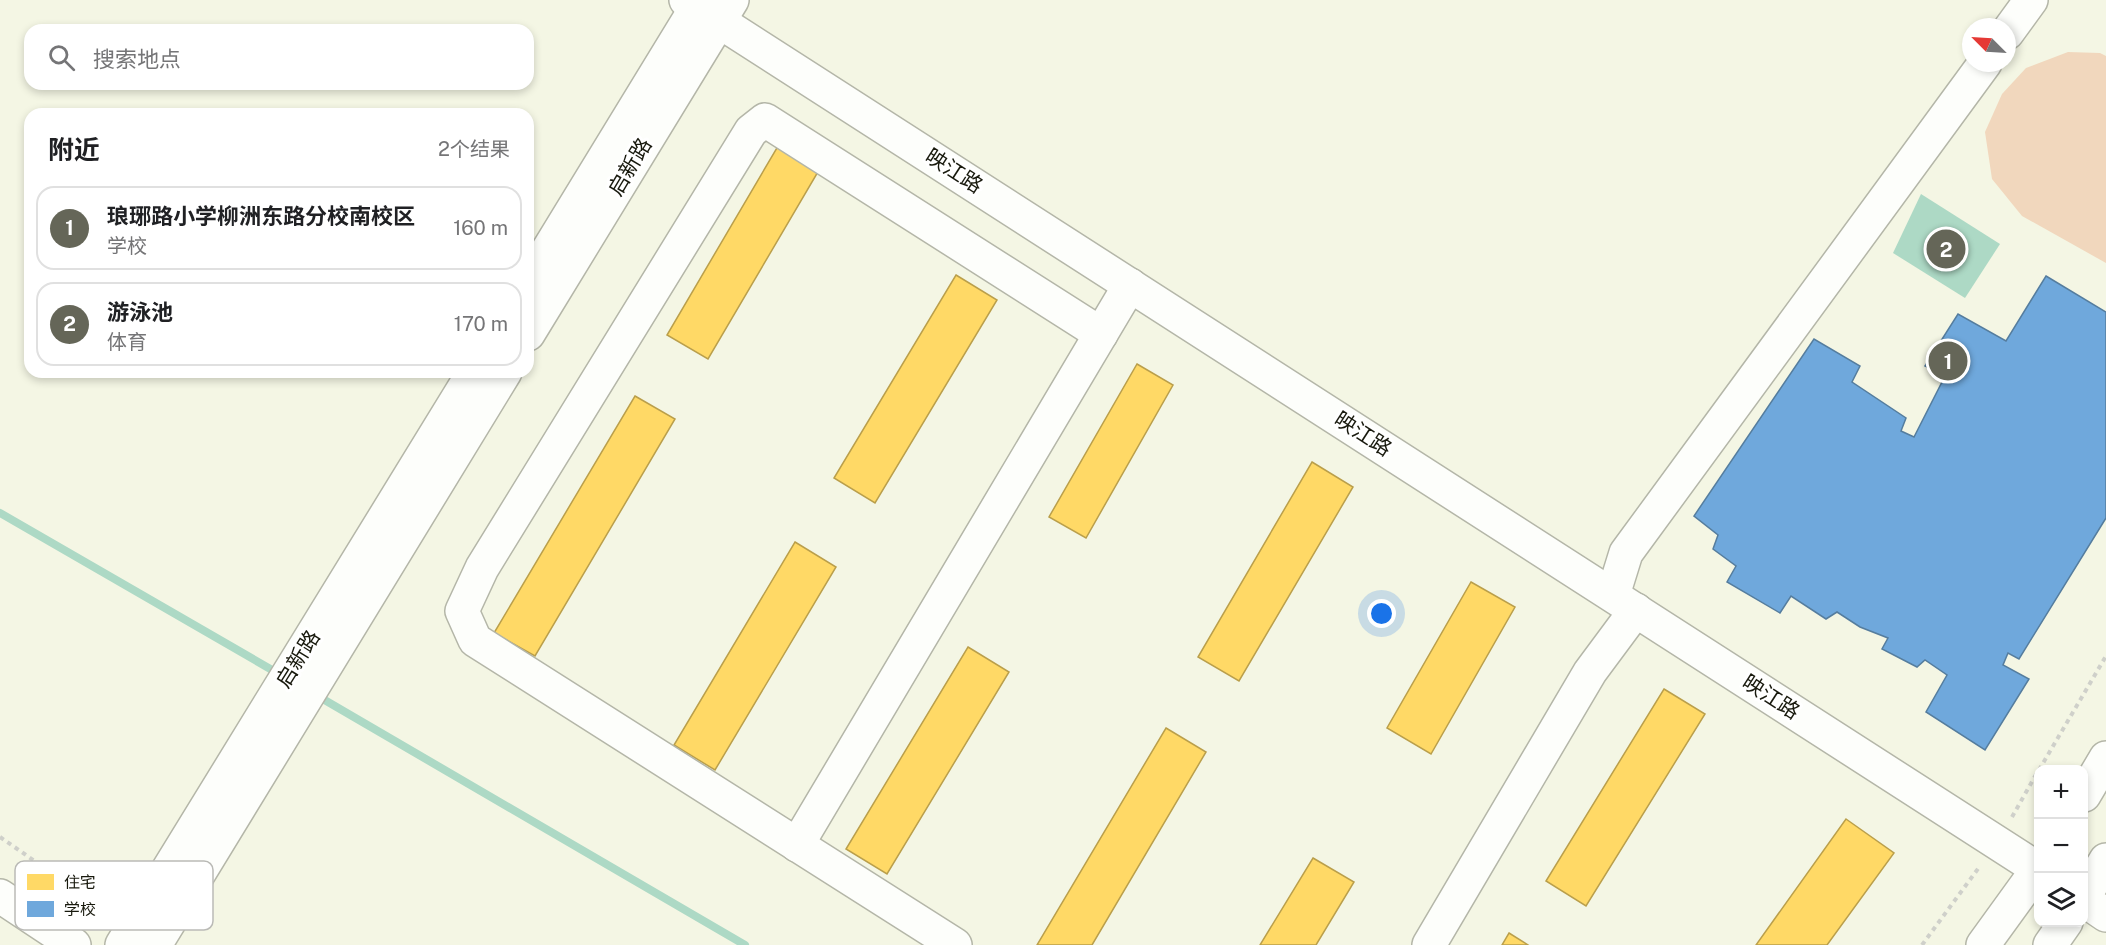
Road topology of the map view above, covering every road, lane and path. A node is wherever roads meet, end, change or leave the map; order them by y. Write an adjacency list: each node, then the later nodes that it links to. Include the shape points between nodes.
1 (2031, 0): 3 (street)
2 (707, 6): 5 (street, 启新路); 6 (street, 映江路); 7 (street, 启新路)
3 (2016, 21)
4 (1978, 72): 11 (street, via 1626,553)
5 (534, 275)
6 (1131, 285): 8 (street); 11 (street, 映江路)
7 (534, 323)
8 (1101, 334): 18 (street); 18 (street, via 765,120 751,130 482,568 462,611 475,640)
9 (471, 378): 12 (street, 启新路)
10 (501, 378): 12 (street, 启新路)
11 (1624, 602): 22 (street, 映江路); 33 (street, via 1590,672)
12 (331, 630): 21 (street, 启新路)
13 (2106, 656): 15 (path)
14 (2106, 758): 16 (street)
15 (2042, 765)
16 (2088, 788)
17 (0, 837): 20 (path)
18 (797, 845): 32 (street)
19 (2106, 860): 24 (street)
20 (32, 861)
21 (186, 861)
22 (2034, 866)
23 (2035, 873): 34 (street)
24 (2088, 891)
25 (0, 897): 27 (street)
26 (2088, 901): 28 (street)
27 (15, 907)
28 (2106, 915)
29 (2063, 927): 35 (street)
30 (51, 930): 31 (street)
31 (74, 945)
32 (955, 945)
33 (1430, 945)
34 (1983, 945)
35 (2050, 945)

